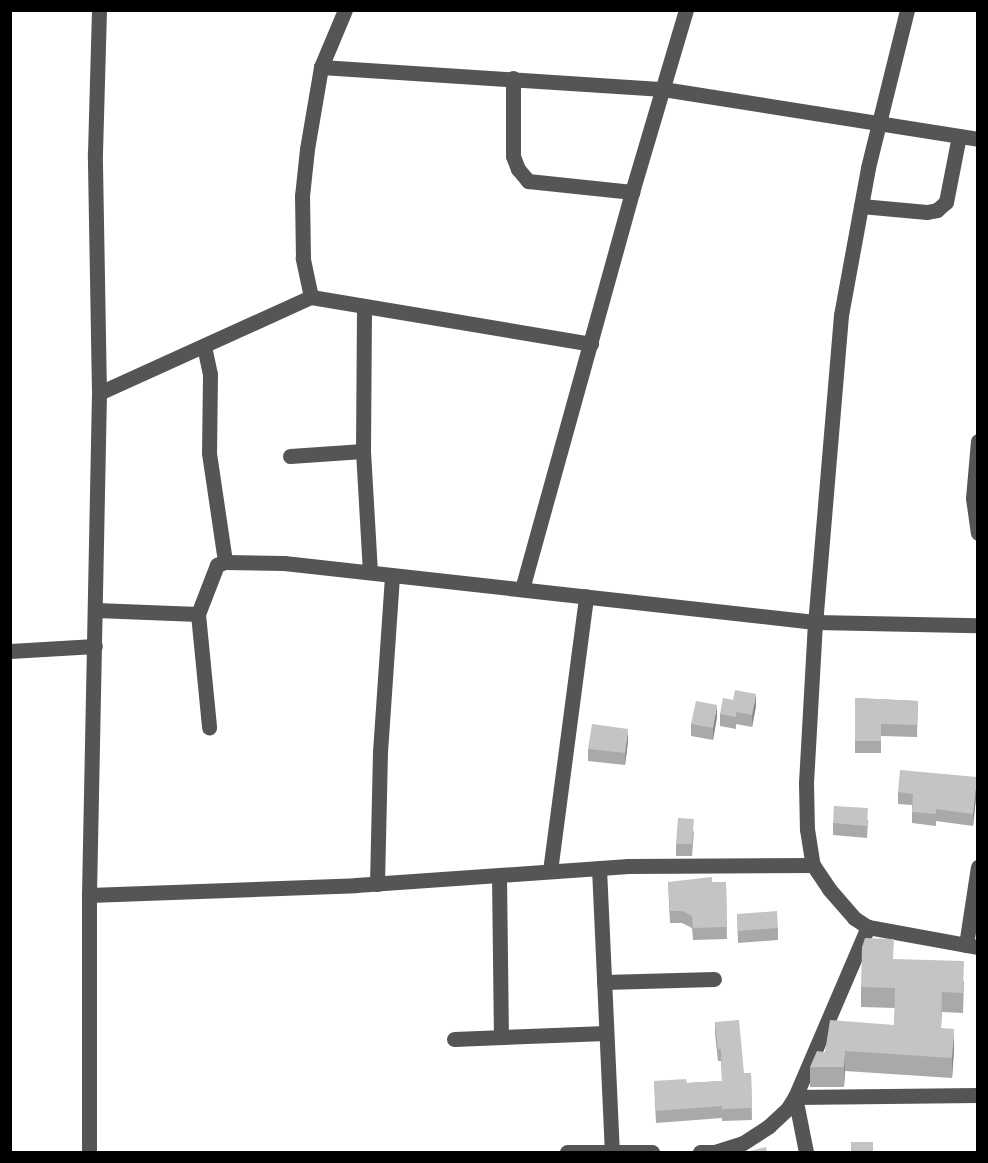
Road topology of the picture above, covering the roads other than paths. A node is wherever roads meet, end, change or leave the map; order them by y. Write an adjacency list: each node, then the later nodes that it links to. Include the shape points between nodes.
1 (99, 10): 17 (street, via 95,153)
2 (345, 10): 5 (street)
3 (686, 10): 7 (street)
4 (907, 10): 8 (street)
5 (321, 67): 6 (street); 13 (street, via 302,196 303,258)
6 (513, 78): 7 (street); 11 (street, via 513,156 528,181)
7 (663, 89): 8 (street); 11 (street)
8 (878, 124): 9 (street); 12 (street)
9 (959, 136): 10 (street); 12 (street, via 946,202 937,210)
10 (978, 139)
11 (632, 192): 15 (street)
12 (861, 206): 29 (street, via 841,315)
13 (311, 297): 14 (street); 16 (street)
14 (364, 306): 15 (street); 19 (street)
15 (591, 344): 25 (street)
16 (204, 346): 17 (street); 22 (street, via 210,374 209,453)
17 (99, 393): 27 (street)
18 (978, 441): 21 (street, via 973,498)
19 (363, 451): 20 (street); 23 (street)
20 (290, 456)
21 (978, 533)
22 (225, 562): 23 (street, via 284,563); 28 (street, via 213,570)
23 (370, 572): 24 (street)
24 (392, 575): 25 (street); 39 (street, via 380,752)
25 (522, 589): 26 (street)
26 (586, 596): 29 (street); 37 (street)
27 (96, 610): 28 (street); 31 (street)
28 (198, 614): 33 (street)
29 (815, 622): 30 (street); 34 (street, via 806,783)
30 (978, 625)
31 (95, 646): 32 (street); 40 (street)
32 (10, 651)
33 (209, 727)
34 (813, 865): 36 (street); 41 (street, via 844,908)
35 (978, 867): 42 (street)
36 (599, 868): 37 (street); 44 (street)
37 (550, 872): 38 (street)
38 (499, 876): 39 (street); 46 (street)
39 (377, 884): 40 (street)
40 (89, 895): 51 (street)
41 (868, 927): 42 (street); 49 (street)
42 (972, 946)
43 (714, 979): 44 (street)
44 (604, 982): 45 (street)
45 (606, 1033): 46 (street); 50 (street)
46 (501, 1037): 47 (street)
47 (454, 1039)
48 (978, 1095): 49 (street)
49 (795, 1097): 55 (street, via 769,1126 743,1143); 56 (street)
50 (612, 1151): 52 (street); 53 (street)
51 (89, 1152)
52 (567, 1152)
53 (652, 1152)
54 (700, 1152): 55 (street)
55 (715, 1152)
56 (806, 1152)

